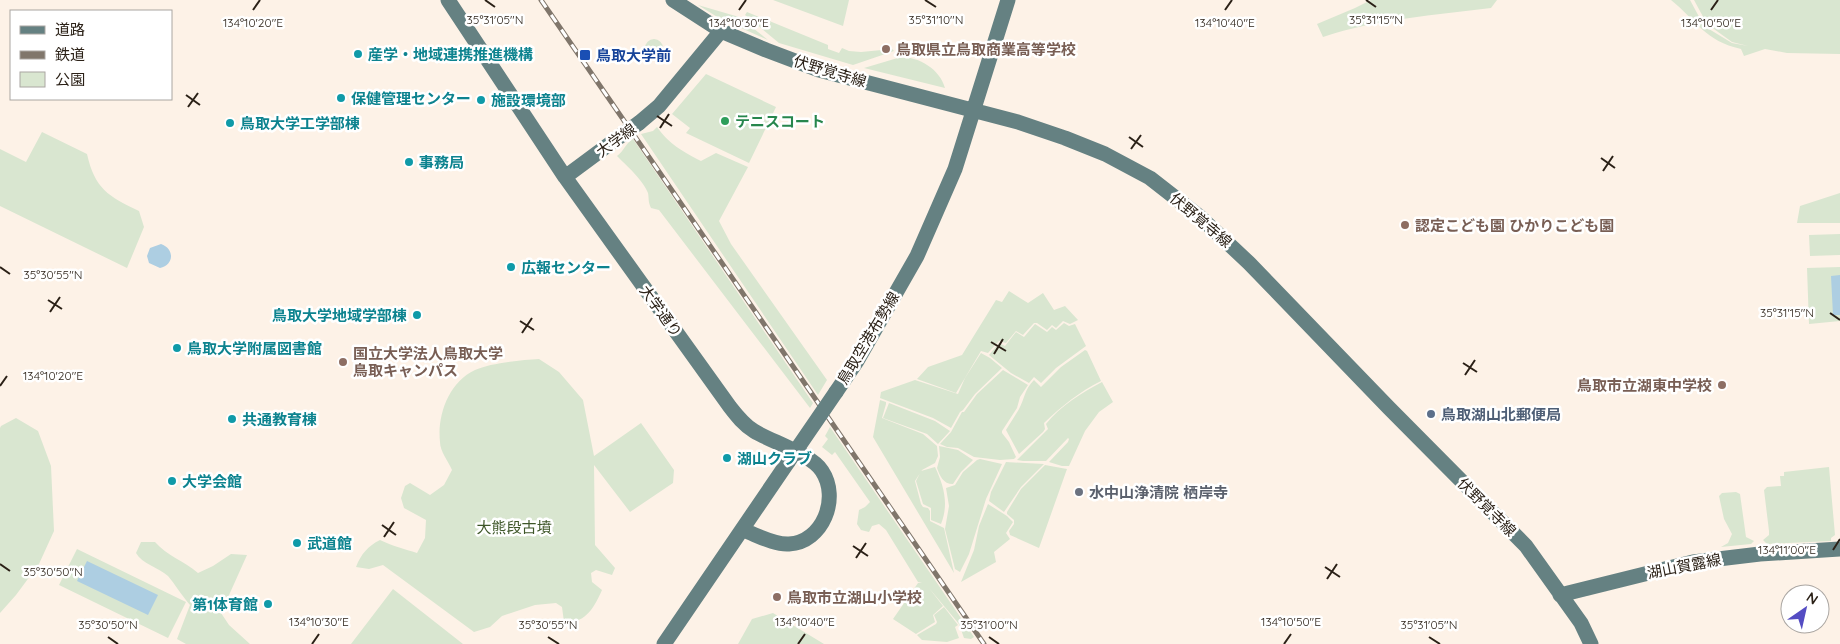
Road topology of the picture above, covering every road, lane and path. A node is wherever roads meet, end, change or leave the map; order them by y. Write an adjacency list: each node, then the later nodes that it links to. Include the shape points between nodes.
1 (448, 0): 6 (main road, 大学通り)
2 (673, 0): 4 (main road, 伏野覚寺線)
3 (1008, 0): 5 (main road, 鳥取空港布勢線)
4 (721, 31): 5 (main road, 伏野覚寺線, via 819,70); 6 (main road, 大学線, bridge, via 660,106)
5 (973, 110): 7 (main road, 鳥取空港布勢線, bridge, via 955,169 917,256 857,361); 9 (main road, 伏野覚寺線, via 1018,122 1105,154 1150,178 1200,217 1526,546)
6 (565, 177): 7 (main road, 大学通り, via 743,422 810,460 822,471 830,505 824,520 808,539 783,544)
7 (742, 530): 10 (main road, 鳥取空港布勢線)
8 (1840, 549): 9 (main road, 湖山賀露線, via 1694,562)
9 (1560, 595): 11 (main road, 伏野覚寺線, via 1581,623)
10 (664, 644)
11 (1591, 644)

